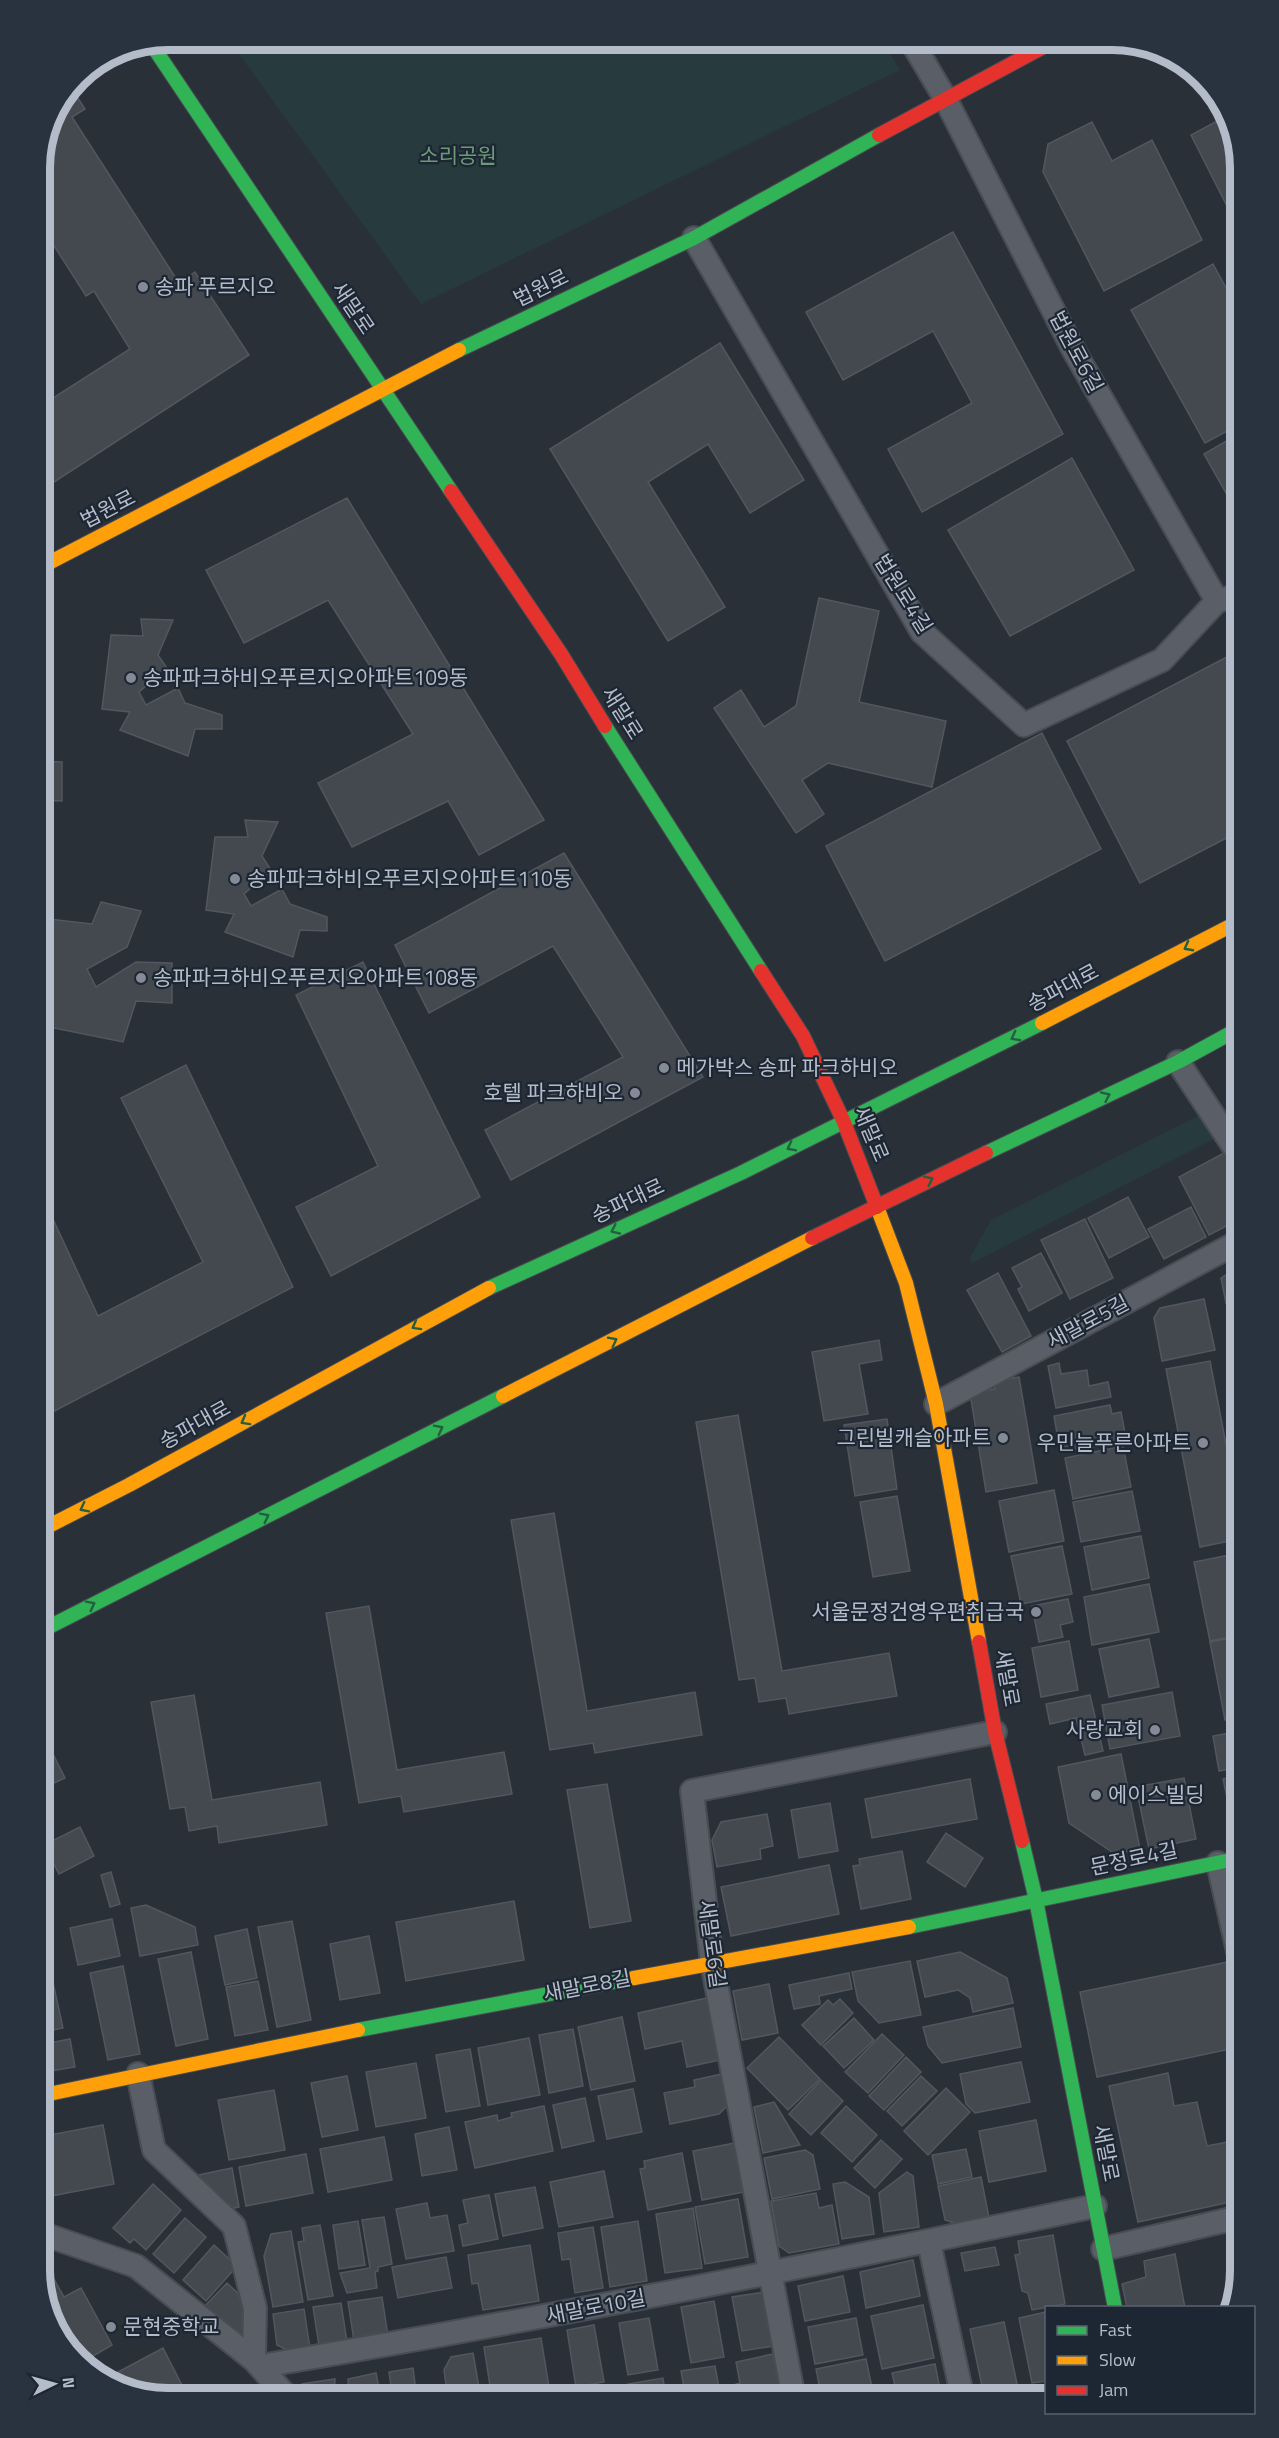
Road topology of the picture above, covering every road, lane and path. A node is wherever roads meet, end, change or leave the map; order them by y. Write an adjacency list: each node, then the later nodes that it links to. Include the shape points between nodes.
1 (917, 50): 4 (street, 법원로6길)
2 (1037, 50): 4 (main road, 법원로)
3 (156, 51): 6 (main road, 새말로)
4 (945, 98): 5 (main road, 법원로); 9 (street, 법원로6길, via 1073,349)
5 (694, 238): 6 (main road, 법원로, via 438,360); 9 (street, 법원로4길, via 922,632 1024,725 1162,660)
6 (383, 391): 7 (main road, 법원로); 13 (main road, 새말로, via 561,654 803,1036)
7 (50, 562)
8 (1230, 598): 9 (street)
9 (1217, 601)
10 (1230, 926): 13 (main road, 송파대로, one-way to 13, via 955,1068)
11 (1230, 1033): 12 (main road)
12 (1178, 1062): 14 (street); 15 (main road, one-way to 12)
13 (843, 1120): 15 (main road, 새말로); 18 (main road, 송파대로, one-way to 18, via 741,1173 467,1298)
14 (1230, 1141)
15 (877, 1205): 17 (main road, 새말로, via 906,1283); 19 (main road, one-way to 15)
16 (1230, 1246): 17 (street, 새말로5길)
17 (936, 1404): 20 (main road, 새말로)
18 (50, 1525)
19 (50, 1626)
20 (995, 1732): 23 (main road, 새말로); 25 (street, 새말로6길, via 692,1791)
21 (1230, 1860): 22 (main road, 문정로4길)
22 (1218, 1863): 23 (main road, 문정로4길); 24 (street)
23 (1036, 1900): 25 (main road, 새말로8길); 28 (main road, 새말로)
24 (1230, 1916)
25 (712, 1962): 26 (main road, 새말로8길); 33 (street, 새말로6길)
26 (138, 2074): 27 (main road, 새말로8길); 35 (street, via 154,2150 234,2226 255,2308)
27 (50, 2094)
28 (1095, 2206): 31 (street, 새말로10길); 32 (main road, 새말로)
29 (1230, 2219): 32 (street)
30 (50, 2236): 35 (street, via 136,2266)
31 (929, 2242): 33 (street, 새말로10길); 38 (street)
32 (1103, 2249): 34 (main road, 새말로)
33 (770, 2273): 35 (street, 새말로10길, via 461,2332); 37 (street, 새말로6길)
34 (1114, 2306)
35 (258, 2363): 36 (street)
36 (280, 2388)
37 (792, 2388)
38 (961, 2388)

